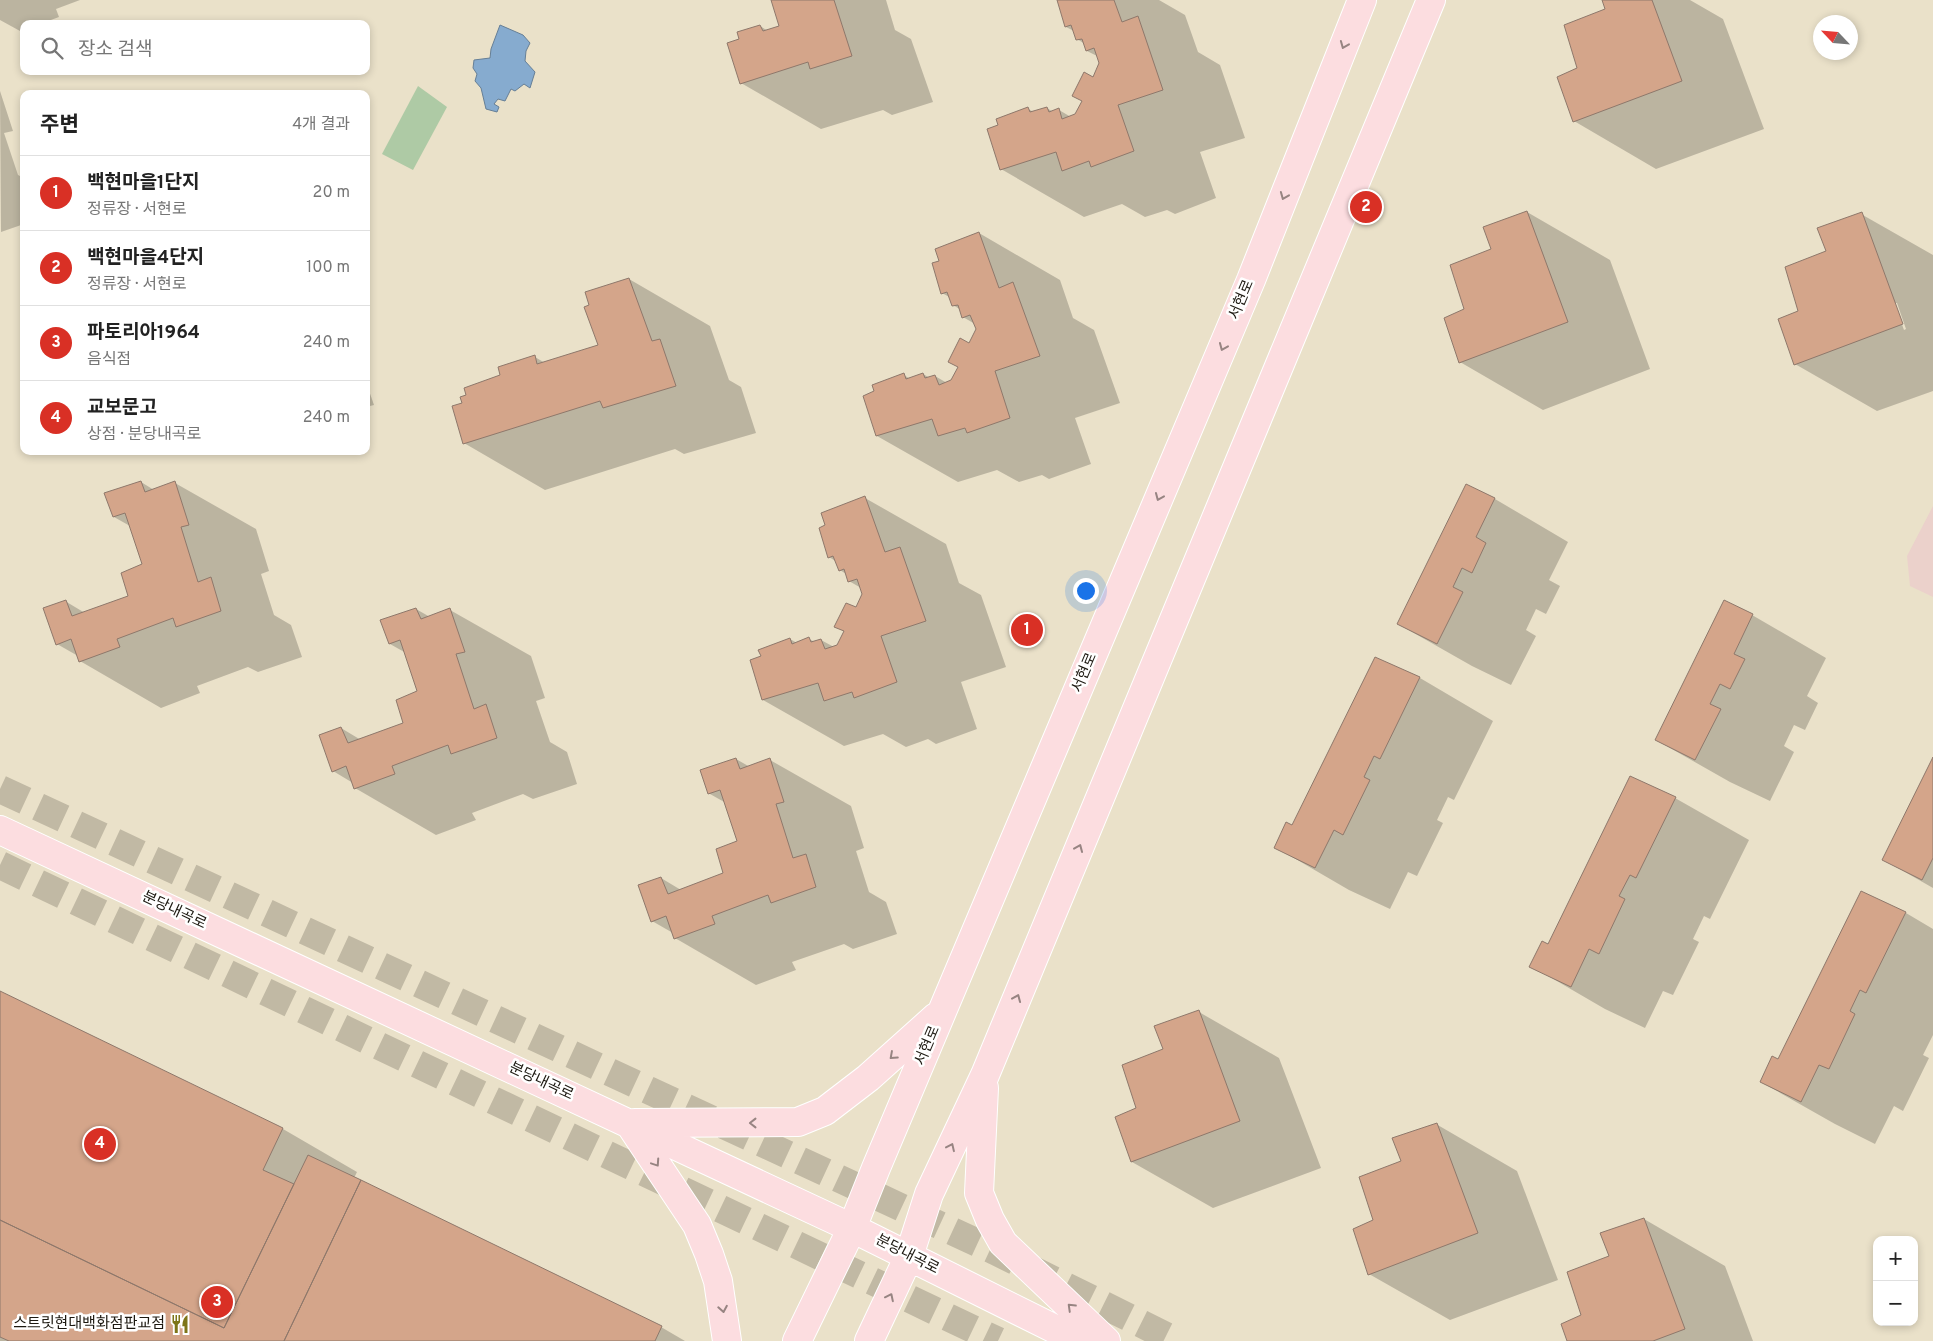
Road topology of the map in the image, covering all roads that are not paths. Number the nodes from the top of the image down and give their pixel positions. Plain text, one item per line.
1 (1362, 0) edge
2 (1431, 0) edge
3 (0, 830) edge
4 (942, 1011) junction
5 (985, 1075) junction
6 (629, 1123) junction
7 (852, 1228) junction
8 (910, 1256) junction
9 (727, 1341) edge
10 (797, 1341) edge
11 (869, 1341) edge
12 (1079, 1341) edge
13 (1106, 1341) edge

1 -> 4 main road, 서현로
5 -> 2 main road
3 - 6 main road, 분당내곡로
4 -> 6 main road
4 - 7 main road, 서현로
8 -> 5 main road
13 -> 5 main road
6 - 7 main road, 분당내곡로
6 -> 9 main road
7 - 8 main road, 분당내곡로
7 - 10 main road, 서현로
11 -> 8 main road
8 - 12 main road, 분당내곡로

